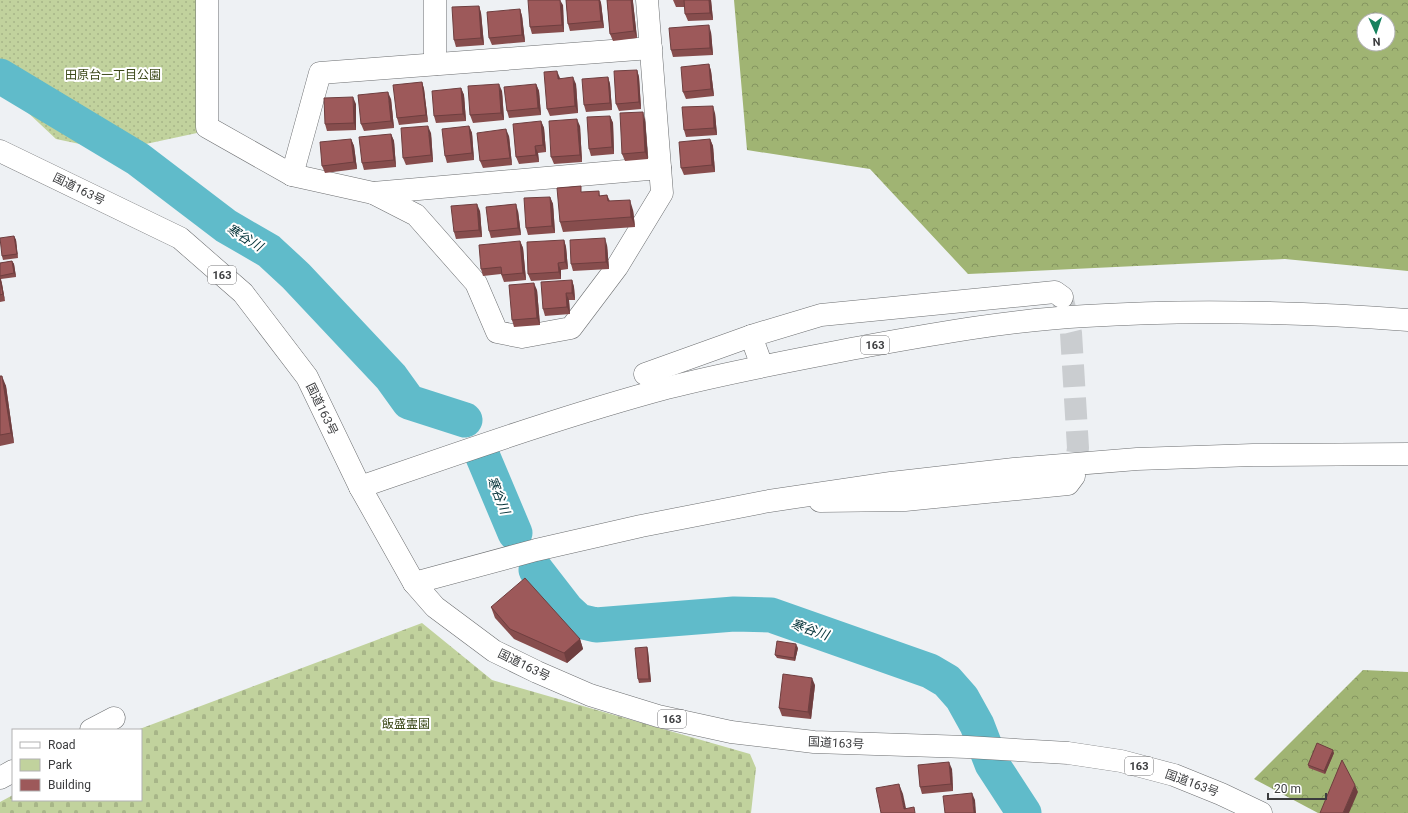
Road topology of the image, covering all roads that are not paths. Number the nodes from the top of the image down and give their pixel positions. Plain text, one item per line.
1 (207, 0) edge
2 (434, 0) edge
3 (647, 0) edge
4 (651, 48) junction
5 (435, 64) junction
6 (0, 151) edge
7 (660, 168) junction
8 (292, 175) junction
9 (373, 193) junction
10 (1062, 297) dead end
11 (1408, 320) edge
12 (751, 336) junction
13 (762, 366) junction
14 (645, 374) dead end
15 (1408, 454) edge
16 (1074, 476) dead end
17 (360, 487) junction
18 (769, 501) junction
19 (414, 583) junction
20 (114, 718) dead end
21 (93, 729) edge
22 (12, 772) edge
23 (0, 778) edge
24 (1261, 813) edge

1 - 8 main road
2 - 5 main road
3 - 4 main road
4 - 5 main road
4 - 7 main road
5 - 8 main road
6 - 17 main road, 国道163号 / 163
7 - 9 main road
7 - 9 main road
8 - 9 main road
10 - 12 main road
11 - 13 main road, 163
12 - 13 main road
12 - 14 main road
13 - 17 main road, 163
15 - 18 main road
16 - 18 main road
17 - 19 main road, 国道163号 / 163
18 - 19 main road
19 - 24 main road, 国道163号 / 163
20 - 21 main road
22 - 23 main road

